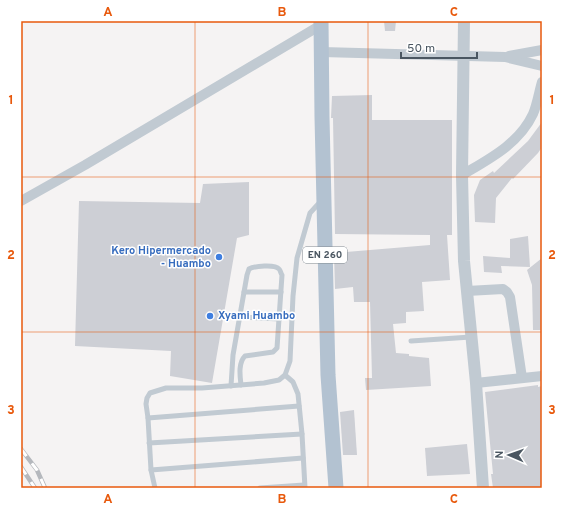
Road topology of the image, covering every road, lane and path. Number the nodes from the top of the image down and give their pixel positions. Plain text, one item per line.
1 (464, 21) edge
2 (321, 23) edge
3 (542, 50) edge
4 (322, 52) junction
5 (462, 55) junction
6 (505, 57) junction
7 (542, 66) edge
8 (542, 82) edge
9 (462, 175) junction
10 (324, 197) junction
11 (21, 201) edge
12 (467, 290) junction
13 (244, 292) junction
14 (281, 292) junction
15 (240, 317) junction
16 (280, 319) junction
17 (471, 337) junction
18 (411, 341) dead end
19 (285, 375) junction
20 (542, 376) edge
21 (522, 378) junction
22 (476, 383) junction
23 (240, 385) junction
24 (231, 386) junction
25 (299, 406) junction
26 (148, 418) junction
27 (302, 434) junction
28 (149, 443) junction
29 (303, 458) junction
30 (151, 470) junction
31 (304, 486) edge
32 (155, 488) edge
33 (260, 488) edge
34 (336, 488) edge
35 (483, 488) edge

1 - 5 street
2 - 4 main road, EN 260
2 - 11 street
3 - 6 street
4 - 5 street
4 - 10 main road, EN 260
5 - 6 street
5 - 9 street
6 - 7 street
8 - 9 street
9 - 12 street
10 - 19 lane
10 - 34 main road, EN 260
12 - 17 street
12 - 21 street
13 - 14 lane
13 - 14 lane
13 - 15 lane
14 - 16 lane
15 - 16 lane
15 - 24 lane
16 - 23 lane
17 - 18 lane
17 - 22 street
19 - 23 lane
19 - 25 lane
20 - 21 street
21 - 22 street
22 - 35 street
23 - 24 lane
24 - 26 lane
25 - 26 lane
25 - 27 lane
26 - 28 lane
27 - 28 lane
27 - 29 lane
28 - 30 lane
29 - 30 lane
29 - 31 lane
30 - 32 lane
31 - 33 lane

